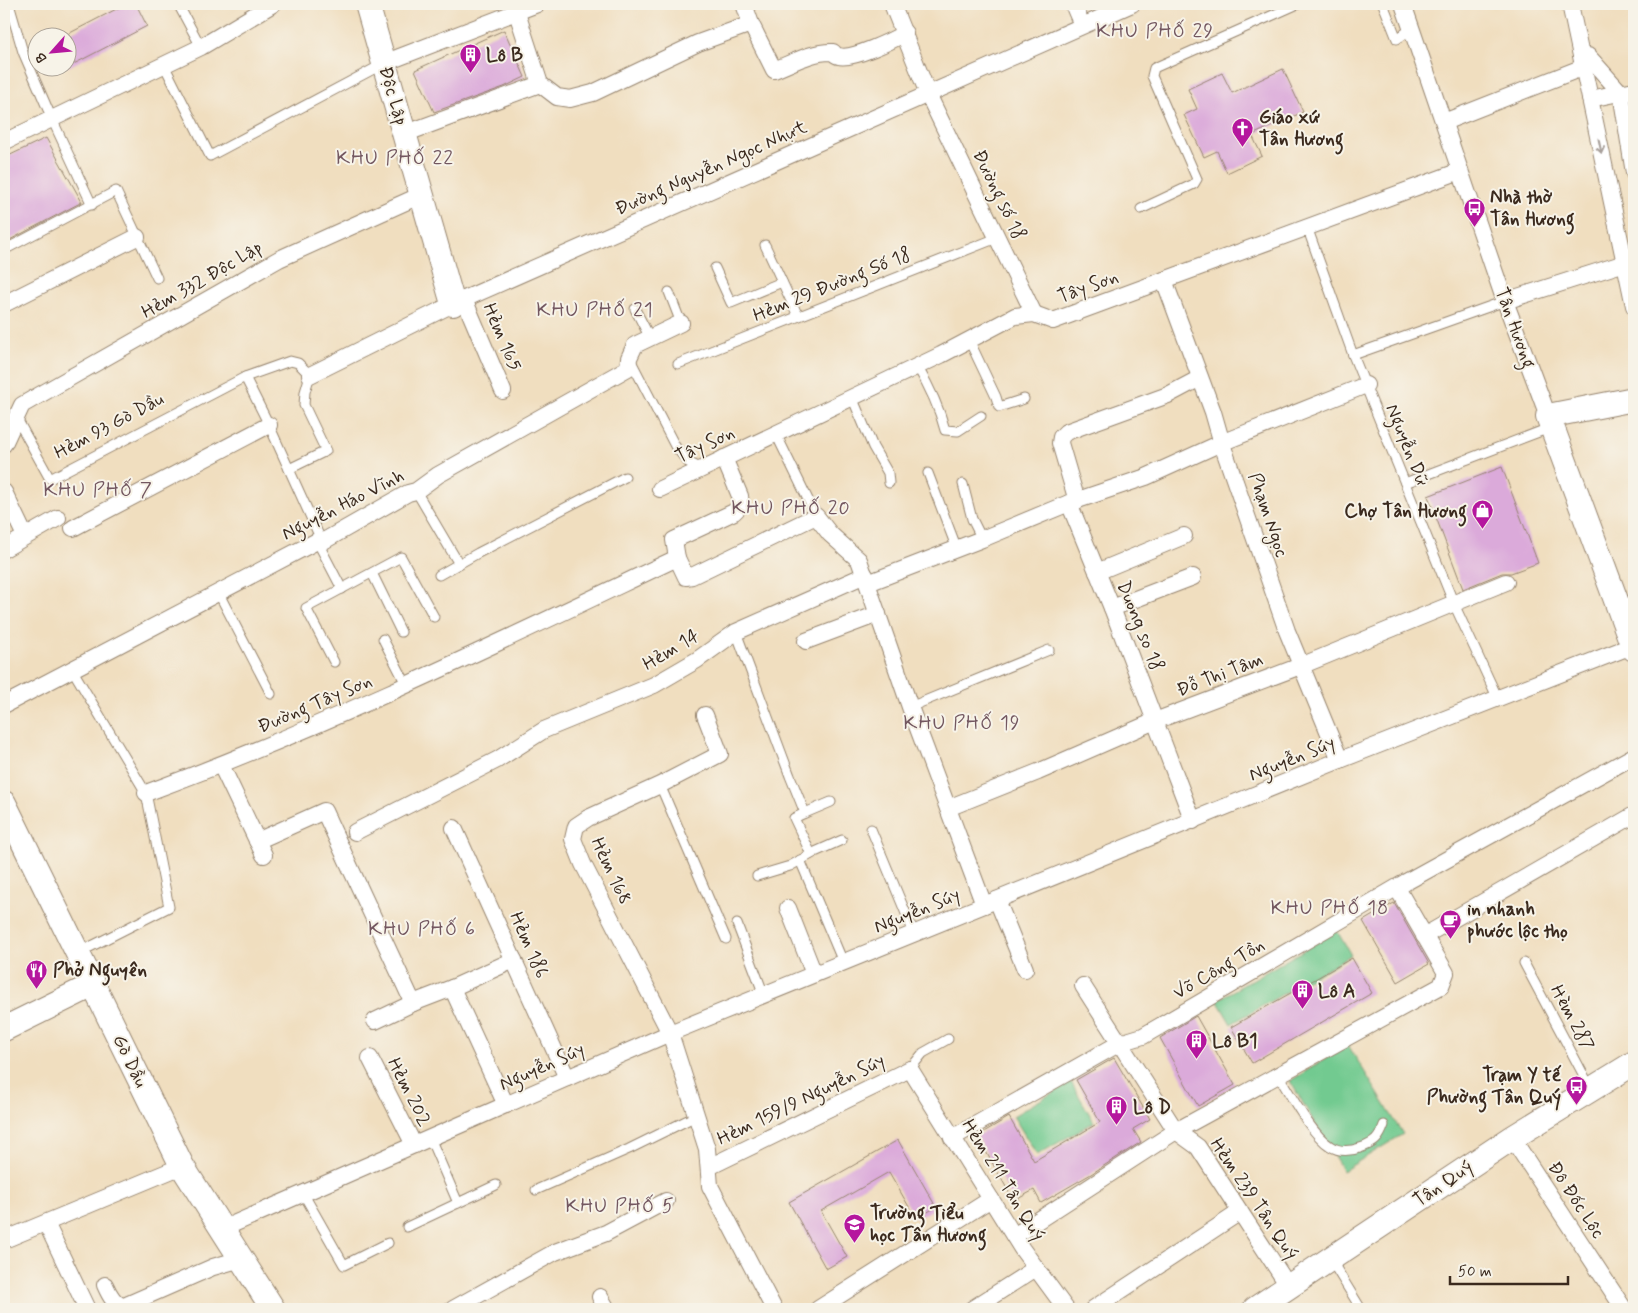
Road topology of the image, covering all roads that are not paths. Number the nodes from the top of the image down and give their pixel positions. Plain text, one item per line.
1 (9, 4) edge
2 (178, 4) edge
3 (273, 4) edge
4 (367, 4) edge
5 (537, 4) edge
6 (745, 4) edge
7 (892, 4) edge
8 (1073, 4) edge
9 (1132, 4) edge
10 (1298, 4) edge
11 (1383, 4) edge
12 (1403, 4) edge
13 (1570, 4) edge
14 (517, 13) junction
15 (751, 24) junction
16 (1082, 26) junction
17 (1412, 29) junction
18 (905, 32) junction
19 (201, 47) junction
20 (384, 63) junction
21 (164, 64) junction
22 (1589, 65) junction
23 (540, 84) junction
24 (1628, 91) edge
25 (928, 94) junction
26 (1590, 98) junction
27 (52, 119) junction
28 (1444, 122) junction
29 (404, 134) junction
30 (4, 142) edge
31 (1460, 171) junction
32 (1634, 173) edge
33 (421, 194) junction
34 (92, 204) junction
35 (1141, 209) dead end
36 (1307, 227) junction
37 (137, 236) junction
38 (997, 238) junction
39 (765, 245) dead end
40 (4, 250) edge
41 (1625, 263) junction
42 (715, 268) dead end
43 (157, 278) dead end
44 (1164, 280) junction
45 (782, 282) junction
46 (669, 292) dead end
47 (1505, 301) junction
48 (458, 302) junction
49 (4, 304) edge
50 (1634, 306) edge
51 (635, 309) dead end
52 (1034, 314) junction
53 (798, 316) junction
54 (681, 323) joint
55 (650, 338) junction
56 (969, 340) junction
57 (1353, 355) junction
58 (629, 358) junction
59 (678, 364) dead end
60 (918, 366) junction
61 (310, 375) junction
62 (245, 377) junction
63 (1200, 378) junction
64 (1366, 386) junction
65 (503, 391) dead end
66 (852, 397) junction
67 (1024, 398) dead end
68 (1634, 398) edge
69 (981, 416) dead end
70 (17, 419) junction
71 (1550, 422) junction
72 (269, 425) junction
73 (776, 434) junction
74 (1222, 443) junction
75 (4, 444) edge
76 (724, 458) junction
77 (289, 469) junction
78 (702, 469) junction
79 (928, 474) dead end
80 (625, 477) dead end
81 (1405, 483) junction
82 (889, 484) dead end
83 (963, 484) dead end
84 (660, 489) dead end
85 (416, 491) junction
86 (4, 492) edge
87 (1073, 502) junction
88 (816, 516) junction
89 (58, 518) dead end
90 (73, 528) dead end
91 (25, 536) junction
92 (1184, 536) dead end
93 (982, 540) junction
94 (320, 541) junction
95 (4, 549) edge
96 (957, 549) junction
97 (677, 558) junction
98 (459, 564) junction
99 (1097, 572) junction
100 (372, 573) junction
101 (439, 575) dead end
102 (1193, 577) dead end
103 (866, 579) junction
104 (1506, 582) dead end
105 (342, 589) junction
106 (218, 592) junction
107 (1454, 604) junction
108 (1112, 608) junction
109 (878, 614) junction
110 (434, 617) dead end
111 (401, 632) dead end
112 (736, 632) junction
113 (383, 639) dead end
114 (806, 641) dead end
115 (1634, 647) edge
116 (1049, 650) dead end
117 (334, 662) dead end
118 (1303, 665) junction
119 (72, 669) junction
120 (407, 686) junction
121 (271, 694) dead end
122 (1498, 699) junction
123 (4, 705) edge
124 (910, 707) junction
125 (705, 715) dead end
126 (1155, 721) junction
127 (1634, 756) edge
128 (1340, 760) junction
129 (221, 765) junction
130 (660, 785) junction
131 (146, 794) junction
132 (830, 802) dead end
133 (4, 803) edge
134 (948, 808) junction
135 (805, 813) junction
136 (1634, 815) edge
137 (1193, 820) junction
138 (454, 828) dead end
139 (871, 829) dead end
140 (355, 832) dead end
141 (842, 840) dead end
142 (811, 854) junction
143 (800, 860) junction
144 (757, 876) dead end
145 (1397, 888) junction
146 (991, 902) junction
147 (788, 908) dead end
148 (737, 924) dead end
149 (914, 933) junction
150 (1424, 936) junction
151 (726, 939) dead end
152 (77, 954) junction
153 (514, 960) junction
154 (844, 962) junction
155 (1524, 963) dead end
156 (1024, 969) dead end
157 (814, 974) junction
158 (93, 985) junction
159 (1083, 986) dead end
160 (452, 988) junction
161 (764, 995) junction
162 (413, 1004) junction
163 (375, 1021) dead end
164 (4, 1029) edge
165 (670, 1033) junction
166 (948, 1039) dead end
167 (1120, 1043) junction
168 (370, 1058) dead end
169 (1634, 1063) edge
170 (910, 1069) junction
171 (1278, 1075) junction
172 (567, 1078) junction
173 (1591, 1089) junction
174 (506, 1105) junction
175 (696, 1116) junction
176 (1384, 1125) dead end
177 (1176, 1131) junction
178 (430, 1138) junction
179 (952, 1138) junction
180 (1512, 1138) junction
181 (414, 1145) junction
182 (182, 1166) junction
183 (709, 1167) junction
184 (496, 1185) dead end
185 (536, 1190) dead end
186 (303, 1193) junction
187 (990, 1199) junction
188 (666, 1200) dead end
189 (458, 1203) junction
190 (1240, 1212) junction
191 (46, 1223) junction
192 (407, 1227) dead end
193 (222, 1229) junction
194 (1014, 1236) junction
195 (4, 1240) edge
196 (388, 1243) dead end
197 (241, 1259) junction
198 (1330, 1260) junction
199 (1036, 1268) junction
200 (105, 1285) dead end
201 (1289, 1287) junction
202 (87, 1309) edge
203 (273, 1309) edge
204 (453, 1309) edge
205 (774, 1309) edge
206 (818, 1309) edge
207 (972, 1309) edge
208 (1066, 1309) edge
209 (1093, 1309) edge
210 (1254, 1309) edge
211 (1361, 1309) edge
212 (1624, 1309) edge

1 - 27 lane
2 - 19 lane
3 - 19 street
4 - 20 street, Độc Lập
5 - 14 street
6 - 15 street
7 - 18 street, Đường số 18
8 - 16 street
9 - 16 street, Đường Nguyễn Ngọc Nhựt
10 - 35 lane
11 - 17 lane
12 - 17 street, Tân Hương
13 - 22 street
14 - 20 street
14 - 23 street
15 - 18 street
15 - 23 street
16 - 25 street, Đường Nguyễn Ngọc Nhựt
17 - 28 street, Tân Hương
18 - 25 street, Đường số 18
19 - 21 street
20 - 21 lane
20 - 29 street, Độc Lập
21 - 27 street
22 - 24 street
22 - 26 street
22 - 28 street
23 - 29 street
24 - 26 street
24 - 32 street
25 - 38 street, Đường số 18
25 - 48 street, Đường Nguyễn Ngọc Nhựt
26 -> 41 street
27 - 30 street
27 - 34 lane
28 - 31 street, Tân Hương
29 - 33 street, Độc Lập
31 - 36 street, Tây Sơn
31 - 47 street, Tân Hương
33 - 48 street, Độc Lập
33 - 70 street, Hẻm 332 Độc Lập
34 - 37 lane
34 - 40 lane
36 - 44 street, Tây Sơn
36 - 57 lane, Nguyễn Dữ
37 - 43 lane
37 - 49 street
38 - 52 street, Đường số 18
38 - 53 lane, Hẻm 29 Đường Số 18
39 - 45 lane
41 - 47 street
41 - 50 street
42 - 45 lane
44 - 52 street, Tây Sơn
44 - 63 street, Phạm Ngọc
45 - 53 lane
46 - 54 lane
47 - 57 lane
47 - 71 street, Tân Hương
48 - 61 street, Đường Nguyễn Ngọc Nhựt
48 - 65 street, Hẻm 165
51 - 55 lane
52 - 56 street, Tây Sơn
53 - 59 lane, Hẻm 29 Đường Số 18
54 - 55 street, Nguyễn Háo Vĩnh
55 - 58 street, Nguyễn Háo Vĩnh
56 - 60 street, Tây Sơn
56 - 67 lane
57 - 64 lane, Nguyễn Dữ
58 - 78 lane
58 - 85 street, Nguyễn Háo Vĩnh
60 - 66 street, Tây Sơn
60 - 69 lane
61 - 62 lane
61 - 77 lane
62 - 70 lane, Hẻm 93 Gò Dầu
62 - 72 lane
63 - 74 street, Phạm Ngọc
63 - 87 street, Duong so 18
64 - 74 street, Hẻm 14
64 - 81 lane, Nguyễn Dữ
66 - 73 street, Tây Sơn
66 - 82 lane
68 - 71 street
70 - 75 street
71 - 81 lane
71 - 115 street, Tân Hương
72 - 77 lane
72 - 90 street
73 - 76 street, Tây Sơn
73 - 88 lane
74 - 87 street, Hẻm 14
74 - 118 street, Phạm Ngọc
76 - 78 street, Tây Sơn
76 - 97 street
77 - 94 lane
78 - 84 street, Tây Sơn
79 - 96 lane
80 - 98 lane
81 - 107 lane, Nguyễn Dữ
83 - 93 lane
85 - 94 street, Nguyễn Háo Vĩnh
85 - 98 lane
86 - 91 street
87 - 93 street, Hẻm 14
87 - 99 street, Duong so 18
88 - 97 street
88 - 103 street
89 - 91 street
91 - 95 street
92 - 99 street
93 - 96 street, Hẻm 14
94 - 105 lane
94 - 106 street, Nguyễn Háo Vĩnh
96 - 103 street, Hẻm 14
97 - 120 street, Đường Tây Sơn
98 - 101 lane
99 - 108 street, Duong so 18
100 - 105 lane
100 - 110 lane
100 - 111 lane
102 - 108 street
103 - 109 street
103 - 112 street, Hẻm 14
104 - 107 street, Đỗ Thị Tâm
105 - 117 lane
106 - 119 street, Nguyễn Háo Vĩnh
106 - 121 lane
107 - 118 street, Đỗ Thị Tâm
107 - 122 lane, Nguyễn Dữ
108 - 126 street, Duong so 18
109 - 114 street
109 - 124 street
112 - 135 lane
112 - 140 street, Hẻm 14
113 - 120 lane
115 - 122 street, Nguyễn Súy
116 - 124 lane
118 - 126 street, Đỗ Thị Tâm
118 - 128 street, Phạm Ngọc
119 - 123 street, Nguyễn Háo Vĩnh
119 - 131 lane
120 - 129 street, Đường Tây Sơn
122 - 128 street, Nguyễn Súy
124 - 134 street
125 - 130 street, Hẻm 168
126 - 134 street, Đỗ Thị Tâm
126 - 137 street, Duong so 18
127 - 145 street, Võ Công Tồn
128 - 137 street, Nguyễn Súy
129 - 131 street, Đường Tây Sơn
129 - 162 street
130 - 151 lane
130 - 165 street, Hẻm 168
131 - 152 lane
132 - 135 lane
133 - 152 street, Gò Dầu
134 - 146 street
135 - 142 lane
136 - 150 street
137 - 146 street, Nguyễn Súy
138 - 153 street, Hẻm 186
139 - 149 lane
141 - 142 lane
142 - 143 lane
143 - 144 lane
143 - 154 lane
145 - 150 street
145 - 167 street, Võ Công Tồn
146 - 149 street, Nguyễn Súy
146 - 156 street
147 - 157 street
148 - 161 lane
149 - 154 street, Nguyễn Súy
150 - 171 street
152 - 158 street, Gò Dầu
153 - 160 street
153 - 172 street, Hẻm 186
154 - 157 street, Nguyễn Súy
155 - 173 lane, Hèm 287
157 - 161 street, Nguyễn Súy
158 - 164 street
158 - 182 street, Gò Dầu
159 - 167 street, Hẻm 239 Tân Quý
160 - 162 street
160 - 174 street
161 - 165 street, Nguyễn Súy
162 - 163 street
165 - 172 street, Nguyễn Súy
165 - 175 street
166 - 170 lane
167 - 177 street, Hẻm 239 Tân Quý
167 - 179 street, Võ Công Tồn
168 - 181 street, Hẻm 202
169 - 173 street, Tân Quý
170 - 179 street, Hẻm 211 Tân Quý
170 - 183 street, Hẻm 159/9 Nguyễn Súy
171 - 176 lane
171 - 177 street
172 - 174 street, Nguyễn Súy
173 - 180 street, Tân Quý
174 - 178 street, Nguyễn Súy
175 - 183 street
175 - 185 lane
177 - 190 street, Hẻm 239 Tân Quý
177 - 194 street
178 - 181 street, Nguyễn Súy
178 - 189 lane
179 - 187 street, Hẻm 211 Tân Quý
180 - 198 street, Tân Quý
180 - 212 street, Đô Đốc Lộc
181 - 186 street, Nguyễn Súy
182 - 191 street
182 - 193 street, Gò Dầu
183 - 205 street
184 - 189 lane
186 - 193 street, Nguyễn Súy
186 - 196 lane
187 - 194 street, Hẻm 211 Tân Quý
187 - 206 street
188 - 204 street
189 - 192 lane
190 - 201 street, Hẻm 239 Tân Quý
190 - 209 street
191 - 195 street
191 - 202 street
193 - 197 street, Gò Dầu
194 - 199 street, Hẻm 211 Tân Quý
197 - 200 street
197 - 203 street, Gò Dầu
198 - 201 street, Tân Quý
198 - 211 lane
199 - 207 street
199 - 208 street, Hẻm 211 Tân Quý
201 - 210 street, Tân Quý

